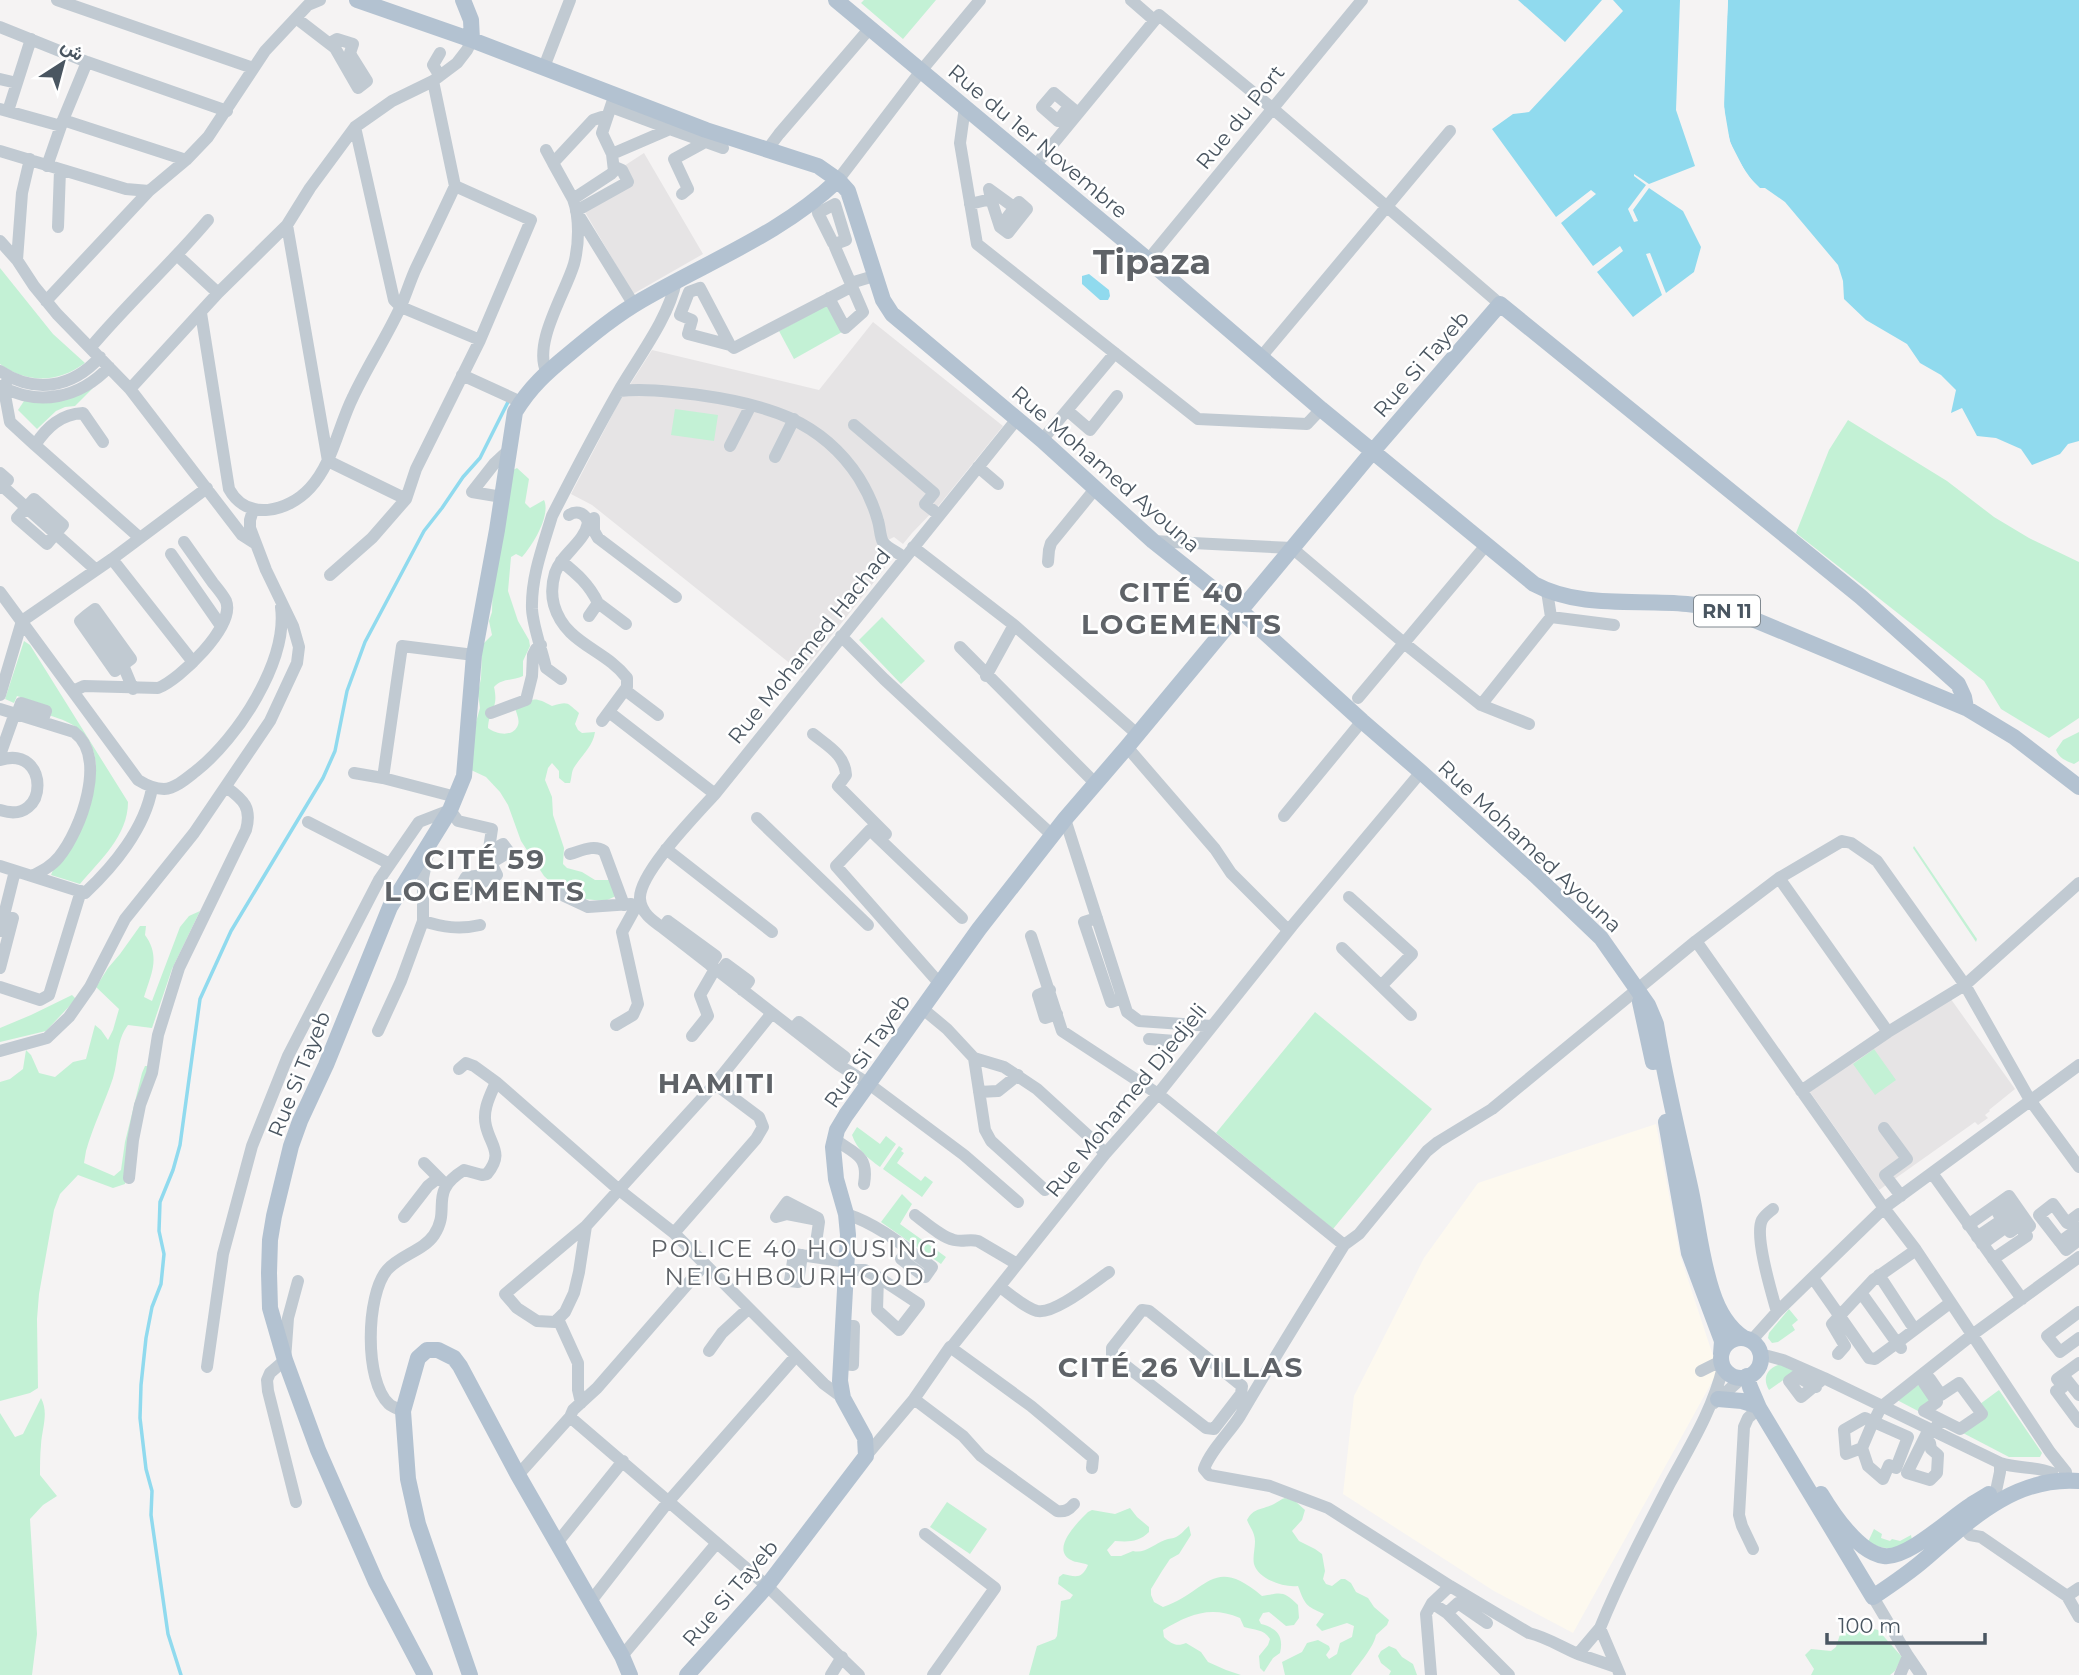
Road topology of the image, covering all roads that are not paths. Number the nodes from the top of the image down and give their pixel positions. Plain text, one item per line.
1 (57, 0) edge
2 (356, 0) edge
3 (463, 0) edge
4 (570, 0) edge
5 (836, 0) edge
6 (980, 0) edge
7 (1131, 0) edge
8 (1362, 0) edge
9 (312, 2) edge
10 (296, 18) junction
11 (1154, 20) junction
12 (0, 27) edge
13 (870, 28) junction
14 (31, 39) junction
15 (472, 40) junction
16 (330, 43) dead end
17 (440, 53) dead end
18 (87, 62) junction
19 (544, 67) junction
20 (253, 68) junction
21 (921, 71) junction
22 (0, 79) edge
23 (436, 79) junction
24 (16, 83) junction
25 (611, 106) junction
26 (965, 107) junction
27 (1272, 108) junction
28 (4, 110) edge
29 (227, 111) junction
30 (62, 123) junction
31 (355, 127) junction
32 (670, 129) junction
33 (1450, 131) dead end
34 (707, 141) junction
35 (723, 148) dead end
36 (546, 149) dead end
37 (767, 150) junction
38 (0, 151) edge
39 (30, 159) junction
40 (186, 160) junction
41 (614, 160) junction
42 (553, 163) junction
43 (1034, 167) junction
44 (54, 168) junction
45 (838, 180) junction
46 (455, 186) junction
47 (149, 191) junction
48 (682, 194) dead end
49 (995, 198) junction
50 (970, 204) junction
51 (575, 205) junction
52 (1387, 207) junction
53 (827, 208) dead end
54 (208, 220) dead end
55 (287, 225) junction
56 (58, 227) dead end
57 (1, 245) edge
58 (178, 256) junction
59 (18, 260) junction
60 (1148, 260) junction
61 (874, 276) junction
62 (676, 281) junction
63 (840, 292) junction
64 (218, 293) junction
65 (46, 301) junction
66 (1500, 304) junction
67 (634, 305) junction
68 (401, 307) junction
69 (201, 313) junction
70 (854, 320) dead end
71 (480, 340) junction
72 (730, 345) junction
73 (1115, 353) junction
74 (1261, 356) junction
75 (100, 357) junction
76 (547, 373) junction
77 (462, 375) junction
78 (130, 389) junction
79 (619, 391) junction
80 (1117, 396) dead end
81 (4, 398) edge
82 (515, 399) junction
83 (751, 405) junction
84 (1321, 409) junction
85 (1068, 411) junction
86 (794, 419) junction
87 (1017, 419) junction
88 (853, 425) dead end
89 (1042, 440) junction
90 (103, 442) dead end
91 (35, 445) junction
92 (730, 446) dead end
93 (509, 450) junction
94 (1373, 451) junction
95 (775, 457) dead end
96 (328, 461) junction
97 (978, 467) junction
98 (0, 483) edge
99 (998, 484) dead end
100 (207, 488) junction
101 (1096, 489) junction
102 (502, 497) junction
103 (406, 499) junction
104 (26, 508) junction
105 (253, 510) junction
106 (569, 515) junction
107 (939, 515) junction
108 (55, 534) junction
109 (545, 537) junction
110 (140, 538) junction
111 (1153, 541) junction
112 (184, 542) dead end
113 (256, 544) junction
114 (1487, 544) junction
115 (1292, 548) junction
116 (909, 552) junction
117 (171, 555) dead end
118 (112, 559) junction
119 (561, 561) junction
120 (1048, 562) dead end
121 (95, 569) junction
122 (330, 575) dead end
123 (1546, 591) junction
124 (0, 592) edge
125 (676, 597) dead end
126 (280, 598) junction
127 (598, 603) junction
128 (1241, 611) junction
129 (589, 616) dead end
130 (1551, 617) junction
131 (22, 621) junction
132 (626, 624) dead end
133 (1014, 625) junction
134 (1614, 625) dead end
135 (221, 626) junction
136 (841, 636) junction
137 (1404, 643) junction
138 (541, 645) junction
139 (960, 648) dead end
140 (474, 655) junction
141 (192, 662) junction
142 (123, 665) junction
143 (986, 676) junction
144 (561, 680) dead end
145 (133, 689) junction
146 (625, 690) junction
147 (73, 691) junction
148 (0, 695) edge
149 (1358, 698) dead end
150 (1481, 705) junction
151 (1966, 708) junction
152 (0, 709) edge
153 (492, 713) dead end
154 (16, 714) junction
155 (658, 715) dead end
156 (1362, 722) junction
157 (1529, 724) dead end
158 (813, 734) dead end
159 (6, 738) junction
160 (1132, 741) junction
161 (0, 758) edge
162 (15, 758) junction
163 (1421, 772) junction
164 (354, 773) dead end
165 (383, 778) junction
166 (1096, 784) junction
167 (226, 787) junction
168 (2079, 787) edge
169 (152, 788) junction
170 (715, 794) junction
171 (453, 803) junction
172 (0, 810) edge
173 (1284, 816) dead end
174 (757, 818) dead end
175 (1065, 818) junction
176 (308, 822) dead end
177 (1052, 835) junction
178 (431, 842) junction
179 (666, 849) junction
180 (489, 852) dead end
181 (570, 854) dead end
182 (390, 864) junction
183 (0, 866) edge
184 (836, 866) junction
185 (15, 871) junction
186 (32, 876) junction
187 (1780, 878) junction
188 (822, 882) junction
189 (2079, 883) edge
190 (80, 891) junction
191 (558, 893) dead end
192 (1349, 897) dead end
193 (639, 903) junction
194 (624, 905) junction
195 (4, 916) junction
196 (962, 918) dead end
197 (423, 921) junction
198 (480, 925) dead end
199 (868, 925) dead end
200 (979, 929) junction
201 (1288, 930) junction
202 (0, 931) edge
203 (772, 932) dead end
204 (1031, 936) dead end
205 (1696, 941) junction
206 (1342, 948) dead end
207 (0, 968) edge
208 (715, 969) junction
209 (940, 985) junction
210 (1965, 985) junction
211 (1381, 986) junction
212 (0, 987) edge
213 (1637, 989) junction
214 (767, 1009) junction
215 (923, 1009) junction
216 (1411, 1016) dead end
217 (1162, 1023) junction
218 (616, 1025) dead end
219 (1212, 1026) junction
220 (377, 1031) dead end
221 (1888, 1032) junction
222 (692, 1037) dead end
223 (1175, 1041) dead end
224 (0, 1051) edge
225 (974, 1059) junction
226 (2079, 1065) edge
227 (459, 1069) dead end
228 (1018, 1075) junction
229 (496, 1082) junction
230 (715, 1084) junction
231 (869, 1084) junction
232 (1801, 1091) junction
233 (979, 1092) junction
234 (1158, 1094) junction
235 (2030, 1100) junction
236 (1884, 1128) dead end
237 (834, 1139) junction
238 (1105, 1154) junction
239 (424, 1163) dead end
240 (2079, 1167) edge
241 (1932, 1174) junction
242 (129, 1178) dead end
243 (442, 1181) junction
244 (864, 1184) dead end
245 (618, 1189) junction
246 (1045, 1190) dead end
247 (1901, 1196) junction
248 (1018, 1202) dead end
249 (1884, 1208) junction
250 (1773, 1209) dead end
251 (846, 1214) junction
252 (2079, 1214) edge
253 (915, 1215) dead end
254 (404, 1217) dead end
255 (818, 1220) dead end
256 (1968, 1225) junction
257 (586, 1226) junction
258 (2079, 1228) edge
259 (674, 1233) junction
260 (2079, 1240) edge
261 (2060, 1242) junction
262 (1343, 1245) junction
263 (908, 1250) dead end
264 (1916, 1250) junction
265 (1993, 1259) junction
266 (2077, 1263) edge
267 (705, 1264) junction
268 (1017, 1264) junction
269 (847, 1266) junction
270 (1109, 1272) dead end
271 (1879, 1275) junction
272 (878, 1277) dead end
273 (1812, 1278) junction
274 (298, 1280) dead end
275 (1000, 1287) junction
276 (1862, 1294) junction
277 (2022, 1299) junction
278 (1950, 1303) junction
279 (748, 1309) junction
280 (1777, 1312) junction
281 (2079, 1312) edge
282 (1832, 1317) junction
283 (558, 1319) junction
284 (1910, 1324) dead end
285 (1972, 1335) junction
286 (2079, 1338) edge
287 (1747, 1340) junction
288 (1899, 1346) junction
289 (950, 1347) junction
290 (709, 1352) dead end
291 (1838, 1353) dead end
292 (796, 1356) junction
293 (285, 1360) junction
294 (1722, 1361) junction
295 (207, 1367) dead end
296 (1752, 1370) junction
297 (2074, 1370) edge
298 (1701, 1371) dead end
299 (2079, 1395) edge
300 (843, 1398) junction
301 (914, 1399) junction
302 (581, 1403) junction
303 (1714, 1404) junction
304 (1881, 1406) junction
305 (1758, 1407) junction
306 (403, 1411) junction
307 (570, 1417) junction
308 (1940, 1419) junction
309 (1874, 1422) junction
310 (2079, 1422) edge
311 (1212, 1430) junction
312 (1929, 1433) junction
313 (1223, 1441) junction
314 (1862, 1448) junction
315 (866, 1456) junction
316 (624, 1461) junction
317 (2000, 1463) junction
318 (1092, 1468) dead end
319 (518, 1475) junction
320 (2069, 1475) edge
321 (1996, 1490) junction
322 (296, 1502) dead end
323 (668, 1502) junction
324 (1074, 1504) dead end
325 (1962, 1526) junction
326 (925, 1534) dead end
327 (557, 1543) junction
328 (716, 1544) junction
329 (1754, 1549) dead end
330 (1894, 1556) junction
331 (1892, 1584) junction
332 (767, 1586) junction
333 (1450, 1586) junction
334 (2079, 1588) edge
335 (2067, 1596) junction
336 (1873, 1597) junction
337 (591, 1601) junction
338 (1432, 1603) junction
339 (1447, 1613) junction
340 (2079, 1617) edge
341 (1487, 1623) dead end
342 (1600, 1628) junction
343 (1578, 1654) junction
344 (622, 1656) junction
345 (1908, 1656) junction
346 (842, 1657) junction
347 (1618, 1671) edge
348 (425, 1675) edge
349 (470, 1675) edge
350 (630, 1675) edge
351 (687, 1675) edge
352 (831, 1675) edge
353 (859, 1675) edge
354 (933, 1675) edge
355 (1431, 1675) edge
356 (1509, 1675) edge
357 (1900, 1675) edge
358 (1921, 1675) edge

1 - 20 street
2 - 15 main road
3 - 15 main road
4 - 19 street
5 - 13 main road, Rue du 1er Novembre / RN 11
6 - 21 street
7 - 11 street
8 - 27 street, Rue du Port
9 - 10 street
10 - 16 street
10 - 20 street
11 - 27 street
11 - 43 street
12 - 14 street
13 - 21 main road, Rue du 1er Novembre / RN 11
13 - 37 street
14 - 18 street
14 - 24 street
15 - 19 main road
15 - 23 street
17 - 23 street
18 - 29 street
18 - 30 street
19 - 25 main road
20 - 29 street
21 - 26 main road, Rue du 1er Novembre / RN 11
21 - 45 street
22 - 24 street
23 - 31 street
23 - 46 street
24 - 28 street
25 - 32 street
25 - 37 main road
25 - 41 street
25 - 42 street
26 - 43 main road, Rue du 1er Novembre / RN 11
26 - 50 street
27 - 52 street
27 - 60 street, Rue du Port
28 - 30 street
29 - 40 street
30 - 40 street
30 - 44 street
31 - 55 street
31 - 68 street
32 - 34 street
32 - 41 street
33 - 52 street
34 - 35 street
34 - 48 street
36 - 42 street
37 - 45 main road
38 - 39 street
39 - 44 street
39 - 59 street
40 - 47 street
41 - 51 street
41 - 51 street
42 - 51 street
43 - 60 main road, Rue du 1er Novembre / RN 11
44 - 47 street
44 - 56 street
45 - 61 main road, Rue Mohamed Ayouna
45 - 62 main road
46 - 68 street
46 - 71 street
47 - 65 street
49 - 49 street
49 - 50 street
50 - 73 street
51 - 67 street
51 - 76 street
52 - 66 street
52 - 74 street
53 - 63 street
54 - 58 street
55 - 64 street
55 - 96 street
57 - 59 street
58 - 64 street
58 - 75 street
59 - 65 street
60 - 74 main road, Rue du 1er Novembre / RN 11
61 - 63 street
61 - 87 main road, Rue Mohamed Ayouna
62 - 67 main road
62 - 79 street
63 - 70 street
63 - 72 street
64 - 69 street
65 - 75 street
66 - 94 main road, Rue Si Tayeb
66 - 151 main road
67 - 76 main road
68 - 71 street
68 - 96 street
69 - 78 street
69 - 105 street
71 - 77 street
72 - 72 street
73 - 84 street
73 - 85 street
74 - 84 main road, Rue du 1er Novembre / RN 11
75 - 78 street
75 - 81 street
75 - 81 street
76 - 82 main road
77 - 82 street
77 - 103 street
78 - 100 street
79 - 83 street
79 - 109 street
80 - 85 street
81 - 91 street
82 - 93 main road, Rue Si Tayeb
83 - 86 street
83 - 92 street
84 - 94 main road, Rue du 1er Novembre / RN 11
85 - 89 street
86 - 95 street
86 - 116 street
87 - 89 main road, Rue Mohamed Ayouna
87 - 97 street, Rue Mohamed Hachad
88 - 107 street
89 - 101 main road, Rue Mohamed Ayouna
90 - 91 street
91 - 110 street
93 - 102 main road, Rue Si Tayeb
93 - 102 street
94 - 114 main road, RN 11
94 - 115 main road, Rue Si Tayeb
96 - 103 street
96 - 105 street
97 - 99 street
97 - 107 street, Rue Mohamed Hachad
98 - 104 street
100 - 110 street
100 - 113 street
101 - 111 main road, Rue Mohamed Ayouna
101 - 120 street
102 - 140 main road, Rue Si Tayeb
103 - 122 street
104 - 108 street
104 - 108 street
105 - 113 street
106 - 109 street
106 - 119 street
106 - 125 street
107 - 116 street, Rue Mohamed Hachad
108 - 121 street
109 - 138 street
110 - 118 street
111 - 115 street
111 - 128 main road, Rue Mohamed Ayouna
112 - 135 street
113 - 126 street
114 - 123 main road, RN 11
114 - 137 street
115 - 128 main road, Rue Si Tayeb
115 - 137 street
116 - 133 street
116 - 136 street, Rue Mohamed Hachad
117 - 135 street
118 - 121 street
118 - 141 street
119 - 127 street
119 - 146 street
121 - 131 street
123 - 130 street
123 - 151 main road, RN 11
124 - 131 street
126 - 167 street
126 - 169 street
127 - 129 street
127 - 132 street
128 - 156 main road, Rue Mohamed Ayouna
128 - 160 main road, Rue Si Tayeb
130 - 134 street
130 - 150 street
131 - 147 street
131 - 148 street
133 - 143 street
133 - 160 street
135 - 141 street
136 - 170 street, Rue Mohamed Hachad
136 - 177 street
137 - 149 street
137 - 150 street
138 - 144 street
138 - 153 street
139 - 143 street
140 - 165 street
140 - 171 main road, Rue Si Tayeb
141 - 145 street
142 - 142 street
142 - 145 street
143 - 166 street
145 - 147 street
146 - 155 street
146 - 170 street
147 - 169 street
150 - 157 street
151 - 168 main road, RN 11
152 - 154 street
154 - 159 street
154 - 186 street
156 - 163 main road, Rue Mohamed Ayouna
156 - 173 street
158 - 200 street
159 - 161 street
159 - 162 street
160 - 166 main road, Rue Si Tayeb
160 - 201 street
161 - 162 street
162 - 172 street
163 - 201 street, Rue Mohamed Djedjeli
163 - 213 main road, Rue Mohamed Ayouna
164 - 165 street
165 - 171 street
166 - 175 main road, Rue Si Tayeb
167 - 224 street
167 - 242 street
169 - 190 street
170 - 179 street, Rue Mohamed Hachad
171 - 178 main road, Rue Si Tayeb
171 - 180 street
171 - 182 street
174 - 188 street
175 - 177 main road, Rue Si Tayeb
175 - 217 street
176 - 182 street
177 - 200 main road, Rue Si Tayeb
178 - 197 street
178 - 293 main road, Rue Si Tayeb
179 - 193 street, Rue Mohamed Hachad
179 - 203 street
181 - 194 street
182 - 295 street
183 - 185 street
184 - 188 street
184 - 196 street
184 - 209 street
185 - 186 street
185 - 195 street
186 - 190 street
187 - 205 street
187 - 210 street
187 - 221 street
188 - 199 street
189 - 210 street
190 - 212 street
191 - 194 street
192 - 211 street
193 - 194 street
193 - 208 street
193 - 218 street, Rue Mohamed Hachad
195 - 202 street
195 - 207 street
197 - 198 street
197 - 220 street
200 - 209 main road, Rue Si Tayeb
201 - 219 street, Rue Mohamed Djedjeli
204 - 234 street
205 - 213 street
205 - 232 street
206 - 211 street
208 - 214 street
208 - 222 street
209 - 215 main road, Rue Si Tayeb
210 - 221 street
210 - 235 street
211 - 216 street
213 - 262 street
213 - 287 main road, Rue Mohamed Ayouna
213 - 294 main road
214 - 230 street
214 - 231 street
215 - 225 street
215 - 231 main road, Rue Si Tayeb
217 - 219 street
217 - 223 street
219 - 234 street, Rue Mohamed Djedjeli
221 - 232 street
225 - 228 street
225 - 233 street
226 - 235 street
227 - 229 street
228 - 233 street
228 - 238 street
229 - 243 street
229 - 245 street
230 - 245 street
230 - 259 street
231 - 237 main road, Rue Si Tayeb
231 - 248 street
232 - 249 street
233 - 246 street
234 - 238 street, Rue Mohamed Djedjeli
234 - 262 street
235 - 240 street
235 - 241 street
236 - 247 street
237 - 244 street
237 - 251 main road, Rue Si Tayeb
238 - 268 street, Rue Mohamed Djedjeli
239 - 243 street
241 - 247 street
241 - 256 street
243 - 254 street
243 - 306 street
245 - 257 street
245 - 259 street
247 - 249 street
249 - 264 street
249 - 273 street
250 - 280 street
251 - 263 street
251 - 269 main road, Rue Si Tayeb
252 - 261 street
253 - 268 street
255 - 269 street
256 - 265 street
256 - 265 street
257 - 283 street
257 - 283 street
258 - 261 street
259 - 267 street
260 - 261 street
262 - 313 street
264 - 271 street
264 - 278 street
265 - 277 street
266 - 277 street
267 - 279 street
267 - 302 street
268 - 275 street, Rue Mohamed Djedjeli
269 - 272 street
269 - 300 main road, Rue Si Tayeb
270 - 275 street
271 - 276 street
271 - 284 street
273 - 280 street
273 - 282 street
274 - 293 street
275 - 289 street, Rue Mohamed Djedjeli
276 - 282 street
276 - 288 street
277 - 285 street
278 - 285 street
278 - 288 street
279 - 290 street
279 - 292 street
280 - 287 street
281 - 286 street
282 - 288 street
282 - 291 street
283 - 302 street
285 - 304 street
285 - 320 street
287 - 294 main road
287 - 296 main road
289 - 301 street, Rue Mohamed Djedjeli
289 - 318 street
292 - 300 street
292 - 323 street
293 - 322 street
293 - 348 main road, Rue Si Tayeb
294 - 296 main road
294 - 298 street
294 - 303 street
296 - 303 street
296 - 304 street
296 - 305 main road
296 - 330 main road
297 - 299 street
297 - 310 street
300 - 315 main road, Rue Si Tayeb
301 - 315 street, Rue Mohamed Djedjeli
301 - 324 street
302 - 307 street
303 - 305 main road
303 - 342 street
304 - 309 street
304 - 312 street
305 - 329 street
305 - 336 main road
306 - 319 main road
306 - 349 main road
307 - 316 street
307 - 319 street
308 - 308 street
308 - 312 street
309 - 314 street
309 - 314 street
309 - 314 street
311 - 311 street
311 - 313 street
312 - 317 street
313 - 333 street
315 - 332 main road, Rue Si Tayeb
316 - 323 street
316 - 327 street
317 - 320 street
317 - 321 street
319 - 327 main road
320 - 321 main road
320 - 325 main road
321 - 330 main road
323 - 328 street
323 - 337 street
325 - 331 main road
325 - 335 street
326 - 354 street
327 - 337 main road
328 - 332 street
328 - 344 street
330 - 331 main road
331 - 336 main road
332 - 346 street
332 - 351 main road, Rue Si Tayeb
333 - 338 street
333 - 343 street
334 - 335 street
335 - 340 street
336 - 345 street
337 - 344 main road
338 - 339 street
338 - 355 street
339 - 341 street
339 - 356 street
342 - 343 street
342 - 347 street
343 - 347 street
344 - 350 main road
345 - 357 street
345 - 358 street
346 - 352 street
346 - 353 street

